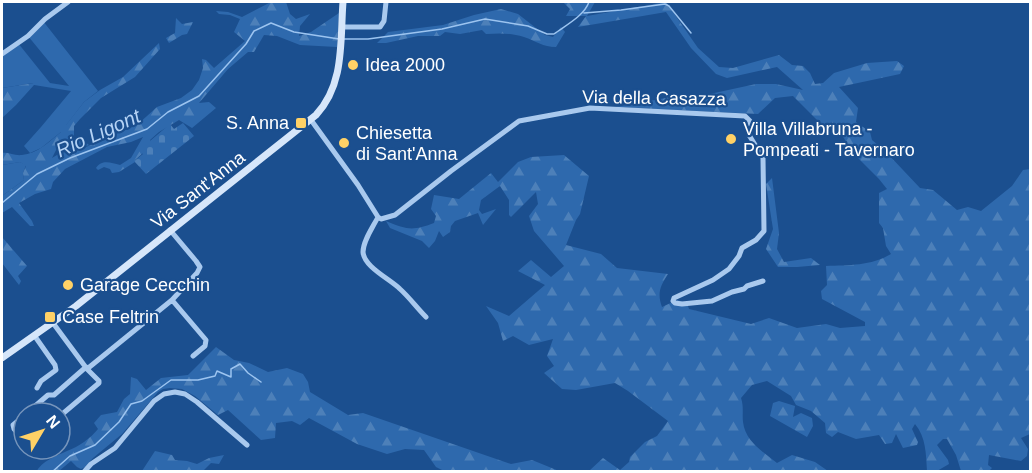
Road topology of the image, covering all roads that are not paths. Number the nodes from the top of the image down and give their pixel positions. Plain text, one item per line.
1 (68, 2) edge
2 (343, 2) edge
3 (386, 2) edge
4 (342, 27) junction
5 (2, 54) edge
6 (311, 120) junction
7 (378, 217) junction
8 (170, 230) junction
9 (763, 281) dead end
10 (172, 300) junction
11 (426, 317) dead end
12 (53, 323) junction
13 (34, 335) junction
14 (193, 356) dead end
15 (2, 358) edge
16 (87, 368) junction
17 (37, 388) dead end
18 (41, 401) edge
19 (72, 406) edge
20 (247, 445) dead end
21 (84, 471) edge

1 - 5 street
2 - 4 main road, Via Sant'Anna
3 - 4 street
4 - 6 main road, Via Sant'Anna
6 - 7 street
6 - 8 main road, Via Sant'Anna
7 - 9 street, Via della Casazza
7 - 11 street
8 - 10 street
8 - 12 main road, Via Sant'Anna
10 - 14 street
10 - 16 street
12 - 13 main road, Via Sant'Anna
12 - 16 street
13 - 15 main road, Via Sant'Anna
13 - 17 street
16 - 18 street
16 - 19 street
20 - 21 street

